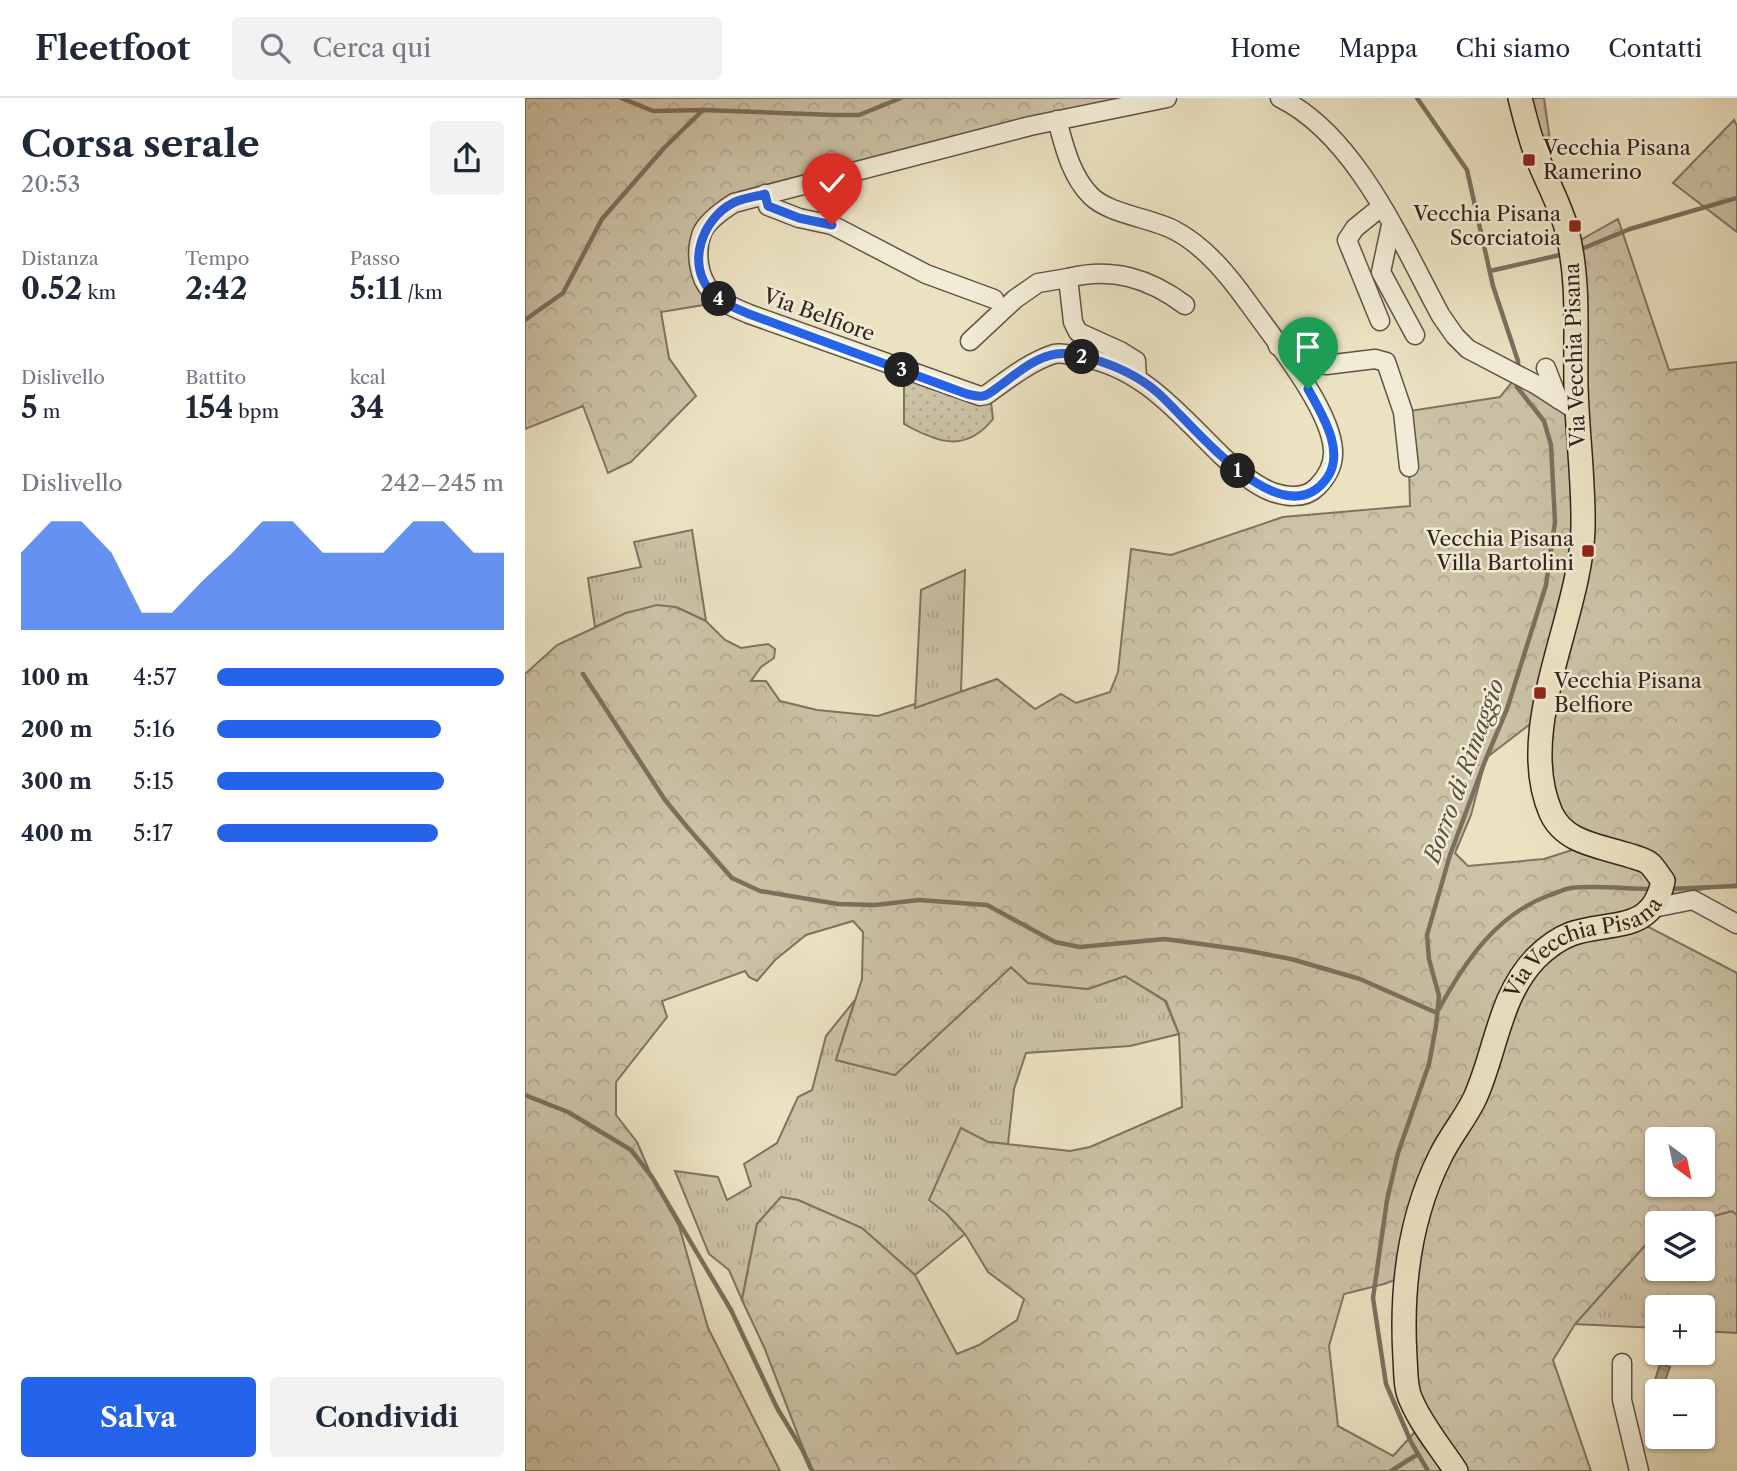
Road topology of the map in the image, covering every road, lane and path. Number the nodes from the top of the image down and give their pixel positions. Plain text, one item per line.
1 (1167, 98) edge
2 (1280, 98) edge
3 (1520, 98) edge
4 (1057, 120) junction
5 (765, 194) junction
6 (1381, 207) junction
7 (1391, 225) junction
8 (1068, 278) junction
9 (994, 299) dead end
10 (1185, 306) dead end
11 (1380, 321) dead end
12 (1415, 335) dead end
13 (970, 341) dead end
14 (1278, 346) junction
15 (1137, 378) junction
16 (1557, 388) junction
17 (1409, 467) dead end
18 (1653, 908) junction
19 (1737, 924) edge
20 (1622, 1363) dead end
21 (1456, 1471) edge
22 (1639, 1471) edge

1 - 4 street, Via Belfiore
2 - 6 street
3 - 16 main road, Via Vecchia Pisana
4 - 5 street, Via Belfiore
4 - 14 street
5 - 9 street
5 - 15 street, Via Belfiore
6 - 7 street
6 - 11 street
7 - 12 street
7 - 16 street
8 - 10 street
8 - 13 street
8 - 15 street
14 - 15 street
14 - 17 street
16 - 18 main road, Via Vecchia Pisana
18 - 19 street
18 - 21 main road, Via Vecchia Pisana
20 - 22 street

